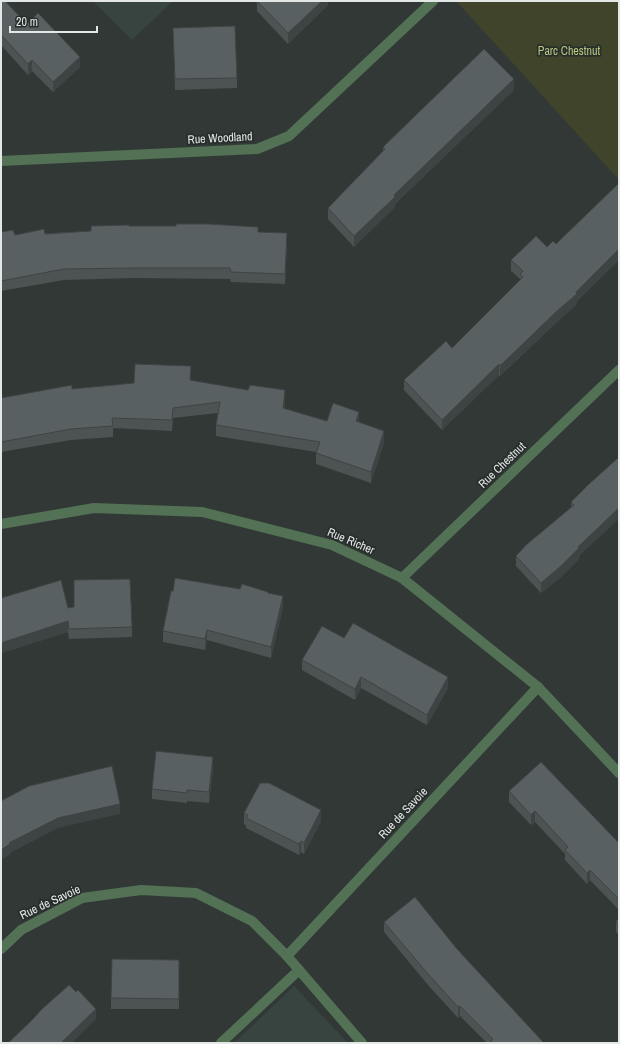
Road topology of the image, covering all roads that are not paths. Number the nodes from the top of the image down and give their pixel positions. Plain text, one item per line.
1 (433, 1) edge
2 (1, 161) edge
3 (619, 370) edge
4 (1, 524) edge
5 (402, 578) junction
6 (538, 687) junction
7 (619, 773) edge
8 (1, 949) edge
9 (288, 956) junction
10 (299, 970) junction
11 (221, 1043) edge
12 (362, 1043) edge

1 - 2 street, Rue Woodland
3 - 5 street, Rue Chestnut
4 - 5 street, Rue Richer
5 - 6 street, Rue Richer
6 - 7 street, Rue Richer
6 - 9 street, Rue de Savoie
8 - 9 street, Rue de Savoie
9 - 10 street, Rue de Savoie
10 - 11 street
10 - 12 street, Rue de Savoie

